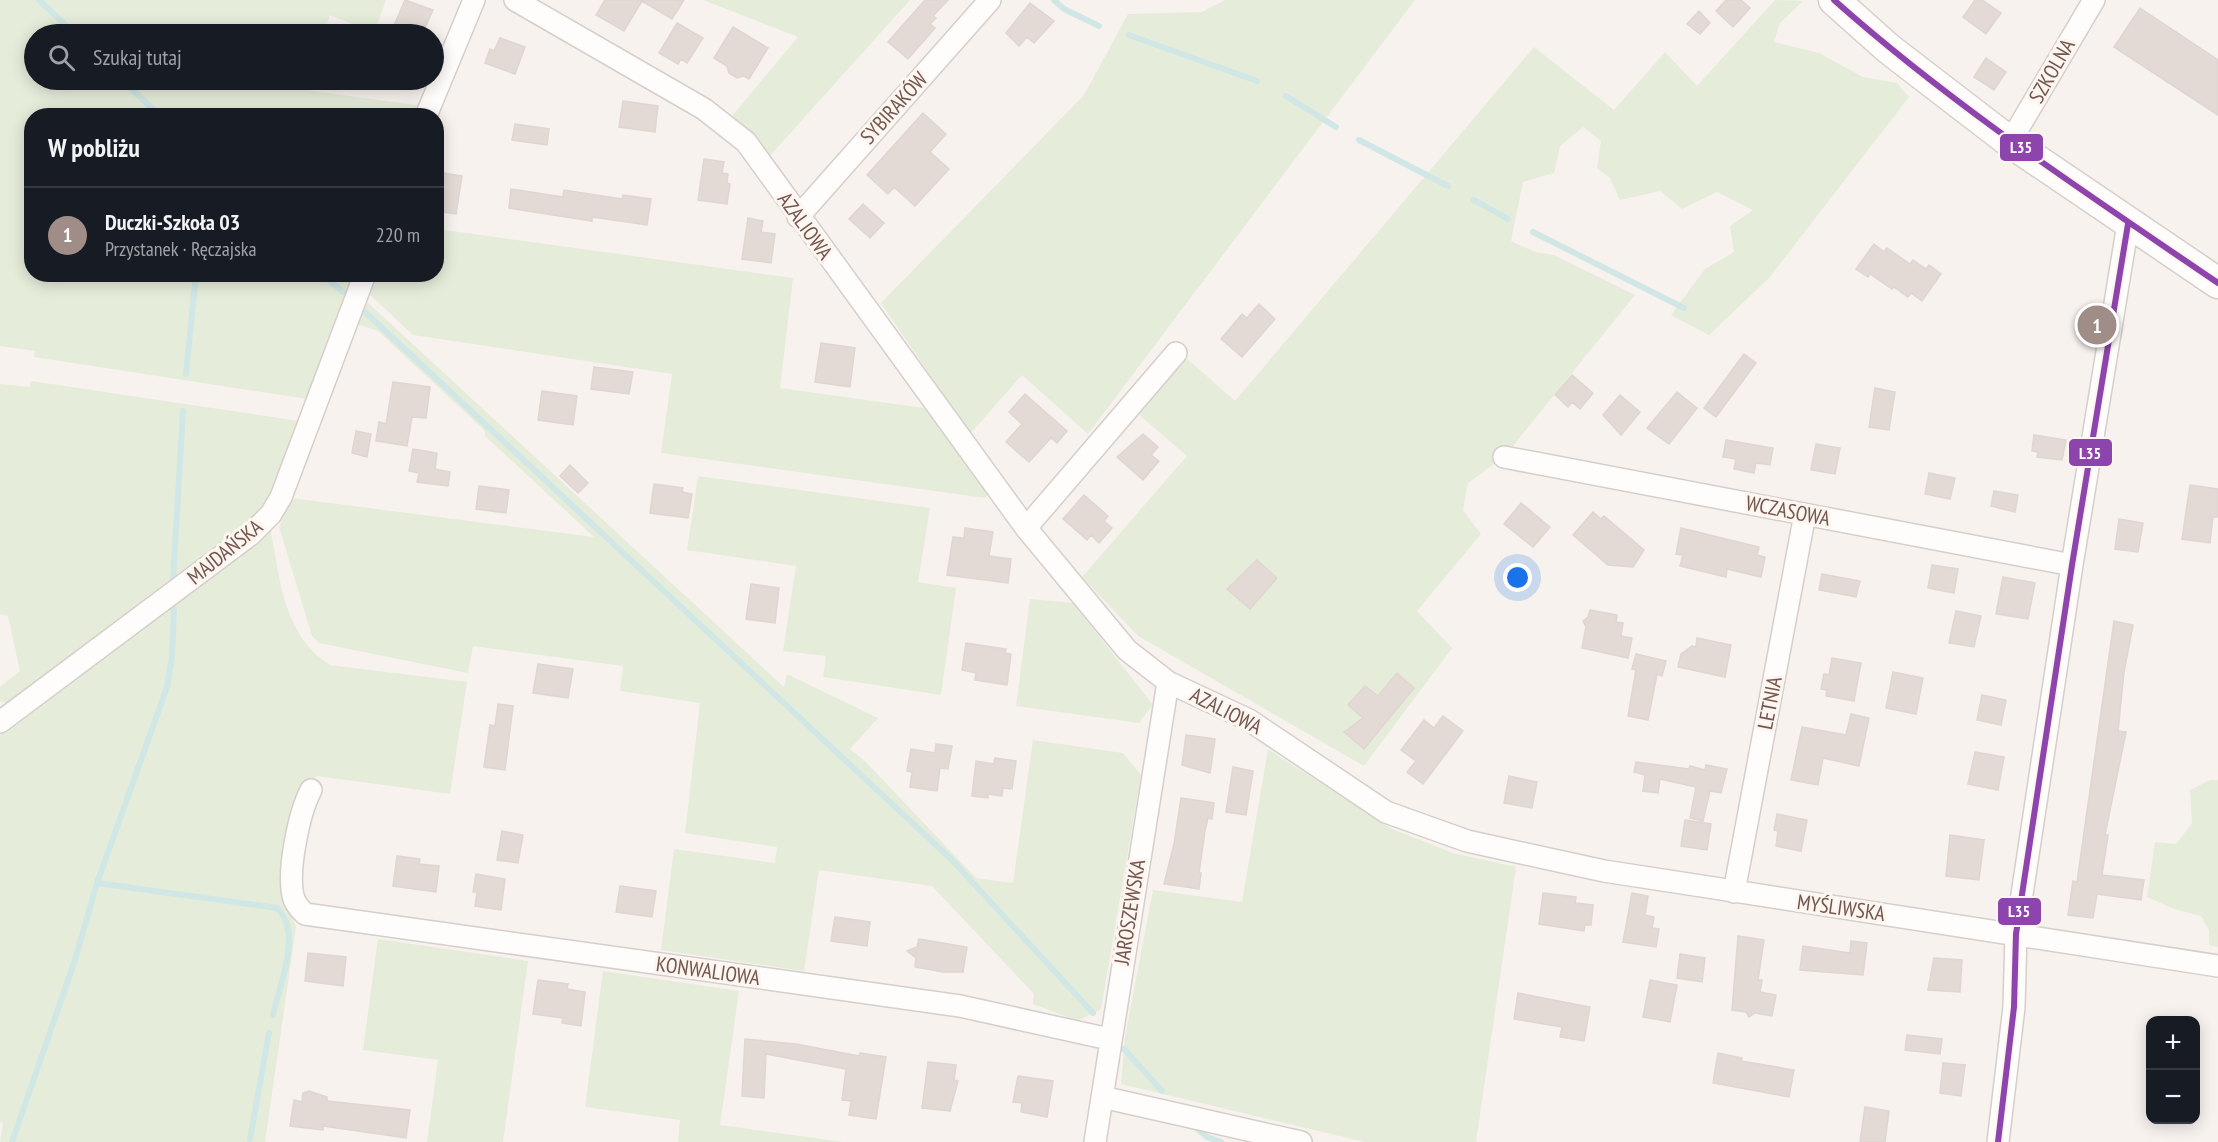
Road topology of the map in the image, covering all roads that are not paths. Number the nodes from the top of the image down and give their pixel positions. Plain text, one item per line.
1 (474, 0) edge
2 (515, 0) edge
3 (990, 0) edge
4 (1834, 0) edge
5 (2094, 0) edge
6 (444, 72) edge
7 (437, 90) edge
8 (429, 108) edge
9 (2010, 142) junction
10 (798, 217) junction
11 (2128, 224) junction
12 (362, 282) edge
13 (2218, 284) edge
14 (1176, 353) dead end
15 (1504, 457) dead end
16 (1805, 514) junction
17 (1026, 528) junction
18 (2072, 565) junction
19 (1168, 682) junction
20 (0, 722) edge
21 (311, 790) dead end
22 (1467, 841) joint
23 (1734, 892) junction
24 (2016, 934) junction
25 (2218, 966) edge
26 (1109, 1039) junction
27 (1102, 1097) junction
28 (1095, 1142) edge
29 (1301, 1142) edge
30 (1998, 1142) edge

1 - 6 street
2 - 10 street, AZALIOWA
3 - 10 street, SYBIRAKÓW
4 - 9 main road
5 - 9 street, SZKOLNA
7 - 8 street
9 - 11 main road
10 - 17 street, AZALIOWA
11 - 13 main road
11 - 18 street
12 - 20 street, MAJDAŃSKA
14 - 17 street
15 - 16 street, WCZASOWA
16 - 18 street, WCZASOWA
16 - 23 street, LETNIA
17 - 19 street, AZALIOWA
18 - 24 street
19 - 22 street, AZALIOWA
19 - 26 street, JAROSZEWSKA
21 - 26 street, KONWALIOWA
22 - 23 street, MYŚLIWSKA
23 - 24 street, MYŚLIWSKA
24 - 25 street, MYŚLIWSKA
24 - 30 street
26 - 27 street, JAROSZEWSKA
27 - 28 street, JAROSZEWSKA
27 - 29 street

